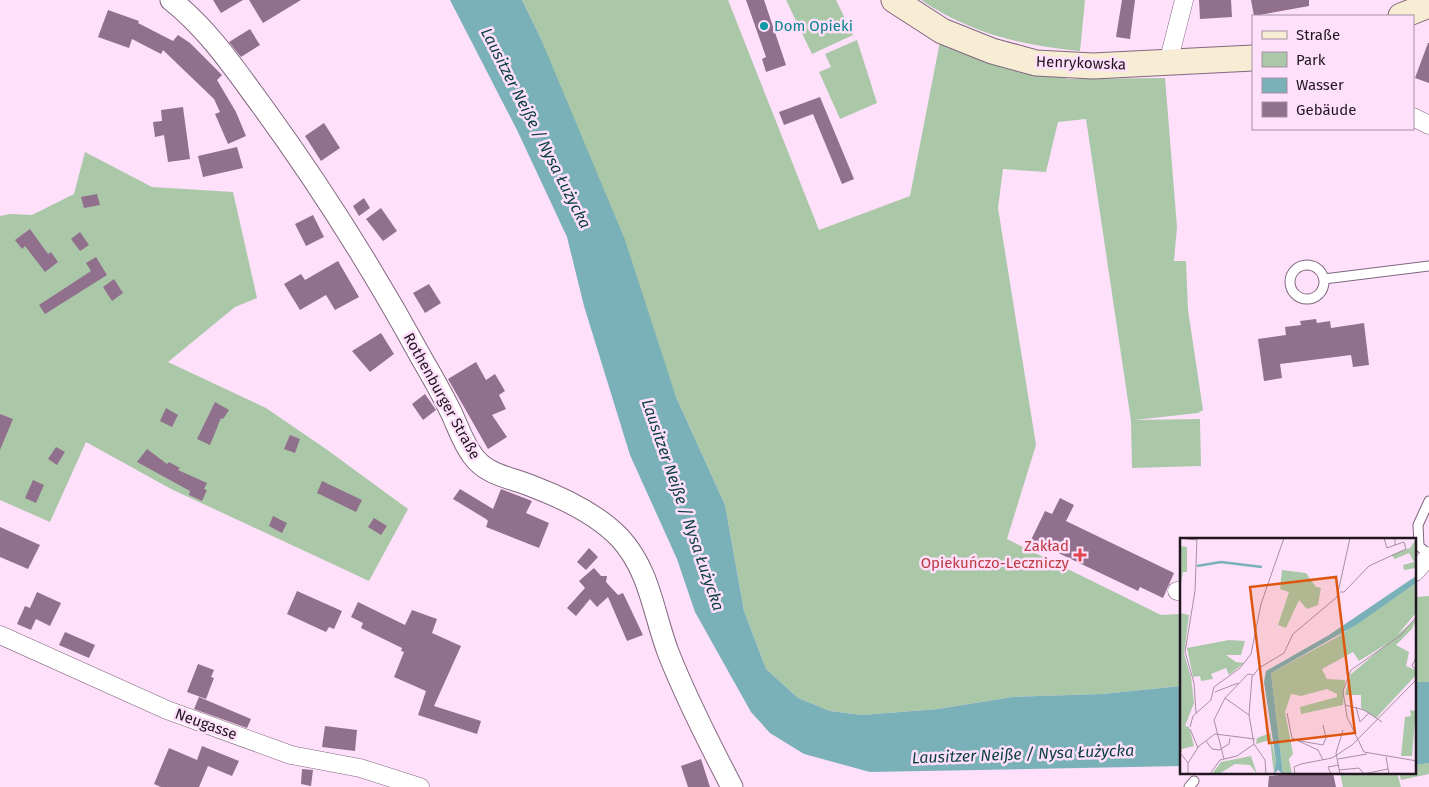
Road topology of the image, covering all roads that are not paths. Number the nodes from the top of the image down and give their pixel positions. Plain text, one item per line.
1 (171, 0) edge
2 (894, 0) edge
3 (1184, 0) edge
4 (1429, 5) edge
5 (1404, 15) edge
6 (1252, 58) edge
7 (1168, 63) junction
8 (1414, 118) edge
9 (1429, 125) edge
10 (1429, 266) edge
11 (1324, 279) dead end
12 (1429, 501) edge
13 (1429, 556) edge
14 (1416, 571) edge
15 (0, 635) edge
16 (420, 787) edge
17 (732, 787) edge

1 - 17 street, Rothenburger Straße
2 - 7 main road, Henrykowska
3 - 7 street
4 - 5 main road
6 - 7 main road, Henrykowska
8 - 9 street
10 - 11 lane
12 - 13 lane
13 - 14 street
15 - 16 street, Neugasse

